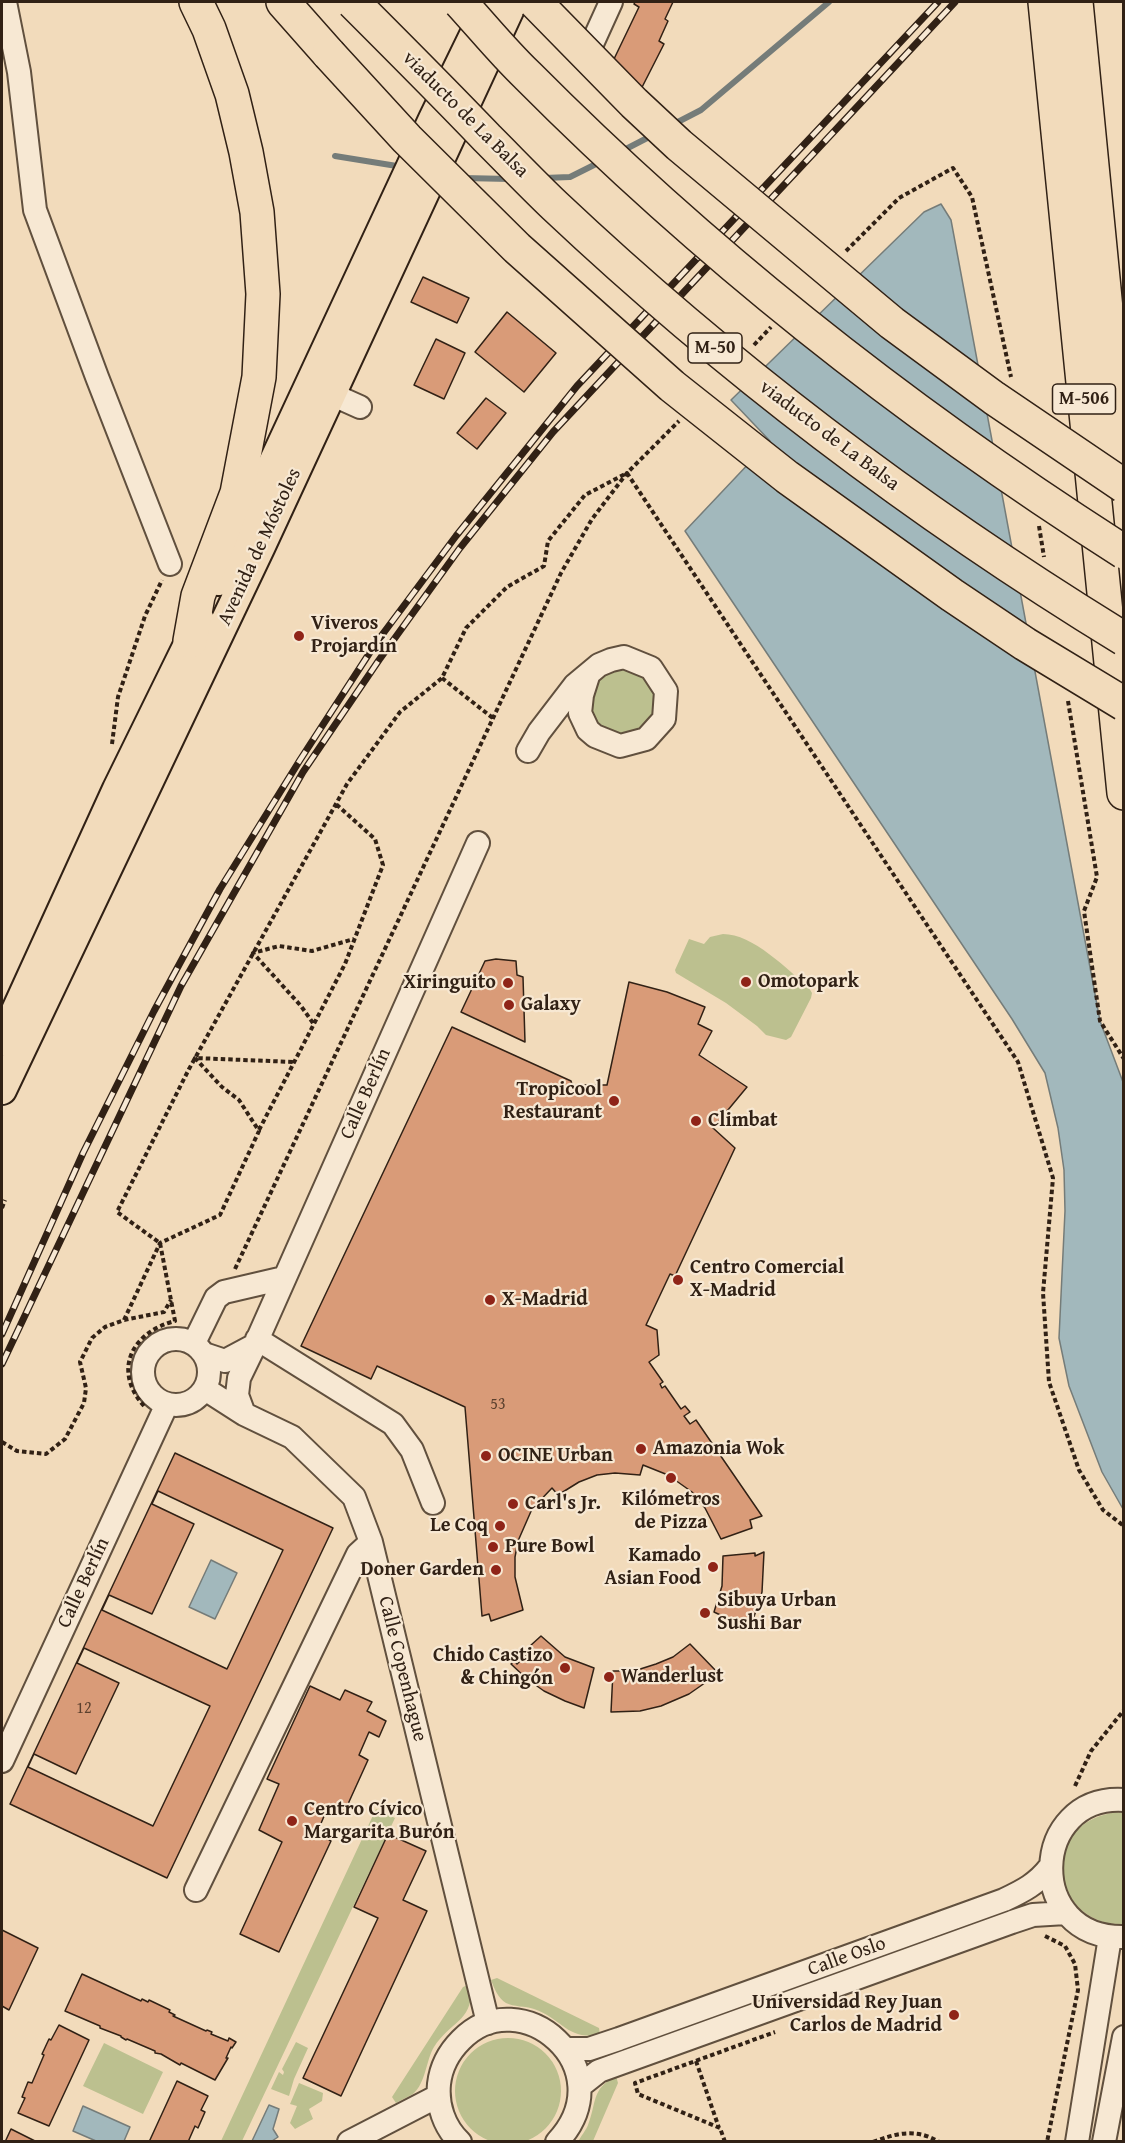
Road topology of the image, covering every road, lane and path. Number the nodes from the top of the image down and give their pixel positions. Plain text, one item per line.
1 (5, 2) edge
2 (196, 2) edge
3 (353, 2) edge
4 (460, 2) edge
5 (610, 2) edge
6 (509, 3) edge
7 (1055, 3) edge
8 (288, 6) edge
9 (422, 171) junction
10 (331, 394) junction
11 (360, 407) dead end
12 (1124, 461) edge
13 (1124, 486) edge
14 (592, 519) dead end
15 (1124, 552) edge
16 (170, 564) joint
17 (1124, 639) edge
18 (190, 641) junction
19 (588, 676) dead end
20 (442, 678) junction
21 (1124, 704) edge
22 (494, 719) junction
23 (112, 747) dead end
24 (528, 751) dead end
25 (1124, 793) edge
26 (336, 804) junction
27 (478, 843) dead end
28 (355, 939) junction
29 (253, 953) junction
30 (313, 1023) junction
31 (2, 1041) edge
32 (195, 1058) junction
33 (294, 1062) junction
34 (2, 1090) edge
35 (259, 1131) junction
36 (5, 1200) dead end
37 (2, 1208) edge
38 (160, 1243) junction
39 (232, 1275) dead end
40 (284, 1278) junction
41 (171, 1300) junction
42 (124, 1320) junction
43 (175, 1320) dead end
44 (256, 1342) junction
45 (199, 1349) junction
46 (205, 1389) junction
47 (167, 1404) junction
48 (244, 1414) junction
49 (2, 1442) edge
50 (434, 1503) dead end
51 (1124, 1526) edge
52 (371, 1542) junction
53 (1124, 1710) edge
54 (2, 1761) edge
55 (1075, 1786) dead end
56 (1124, 1800) edge
57 (1050, 1867) junction
58 (196, 1890) dead end
59 (1066, 1913) junction
60 (1117, 1937) edge
61 (1037, 1938) dead end
62 (488, 2023) junction
63 (785, 2028) dead end
64 (1124, 2037) edge
65 (566, 2049) junction
66 (696, 2061) junction
67 (580, 2086) junction
68 (438, 2096) junction
69 (1084, 2099) junction
70 (1111, 2104) junction
71 (720, 2128) junction
72 (452, 2140) edge
73 (349, 2142) edge
74 (557, 2142) edge
75 (724, 2142) edge
76 (873, 2142) edge
77 (939, 2142) edge
78 (1047, 2142) edge
79 (1077, 2142) edge
80 (1104, 2142) edge

1 - 16 street
2 - 18 highway
3 - 17 highway, viaducto de La Balsa / M-50, bridge
4 - 15 highway, bridge
5 - 6 street
6 - 9 main road, Avenida de Móstoles
6 - 13 highway, bridge
7 - 12 highway, M-506
7 - 25 highway, M-506
8 - 21 highway, bridge
9 - 10 main road, Avenida de Móstoles
9 - 18 main road, Avenida de Móstoles
10 - 11 street
10 - 34 main road, Avenida de Móstoles
14 - 22 path
16 - 23 path
18 - 31 main road, Avenida de Móstoles
19 - 24 street
20 - 22 path
20 - 26 path
20 - 51 path
22 - 39 path
26 - 28 path
26 - 29 path
27 - 40 street, Calle Berlín
28 - 29 path
28 - 30 path
29 - 30 path
29 - 32 path
30 - 33 path
32 - 33 path
32 - 35 path
32 - 38 path
33 - 35 path
35 - 38 path
36 - 37 path
38 - 41 path
38 - 42 path
40 - 44 street, Calle Berlín
40 - 45 street
41 - 42 path
41 - 43 path
42 - 49 path
44 - 45 street
44 - 48 street, Calle Berlín
44 - 50 street
45 - 46 street
45 - 47 street
46 - 47 street
46 - 48 street, Calle Copenhague
47 - 54 street, Calle Berlín
48 - 52 street, Calle Copenhague
52 - 58 street
52 - 62 street, Calle Copenhague
53 - 55 path
56 - 57 street
57 - 59 street
57 - 65 street, Calle Oslo
59 - 60 street
59 - 67 street, Calle Oslo
60 - 69 street
61 - 78 path
62 - 65 street
62 - 68 street
63 - 66 path
64 - 70 street
65 - 67 street
66 - 71 path
66 - 71 path
67 - 74 street
68 - 72 street
68 - 73 street
69 - 70 street
69 - 79 street
70 - 80 street
71 - 75 path
76 - 77 path

